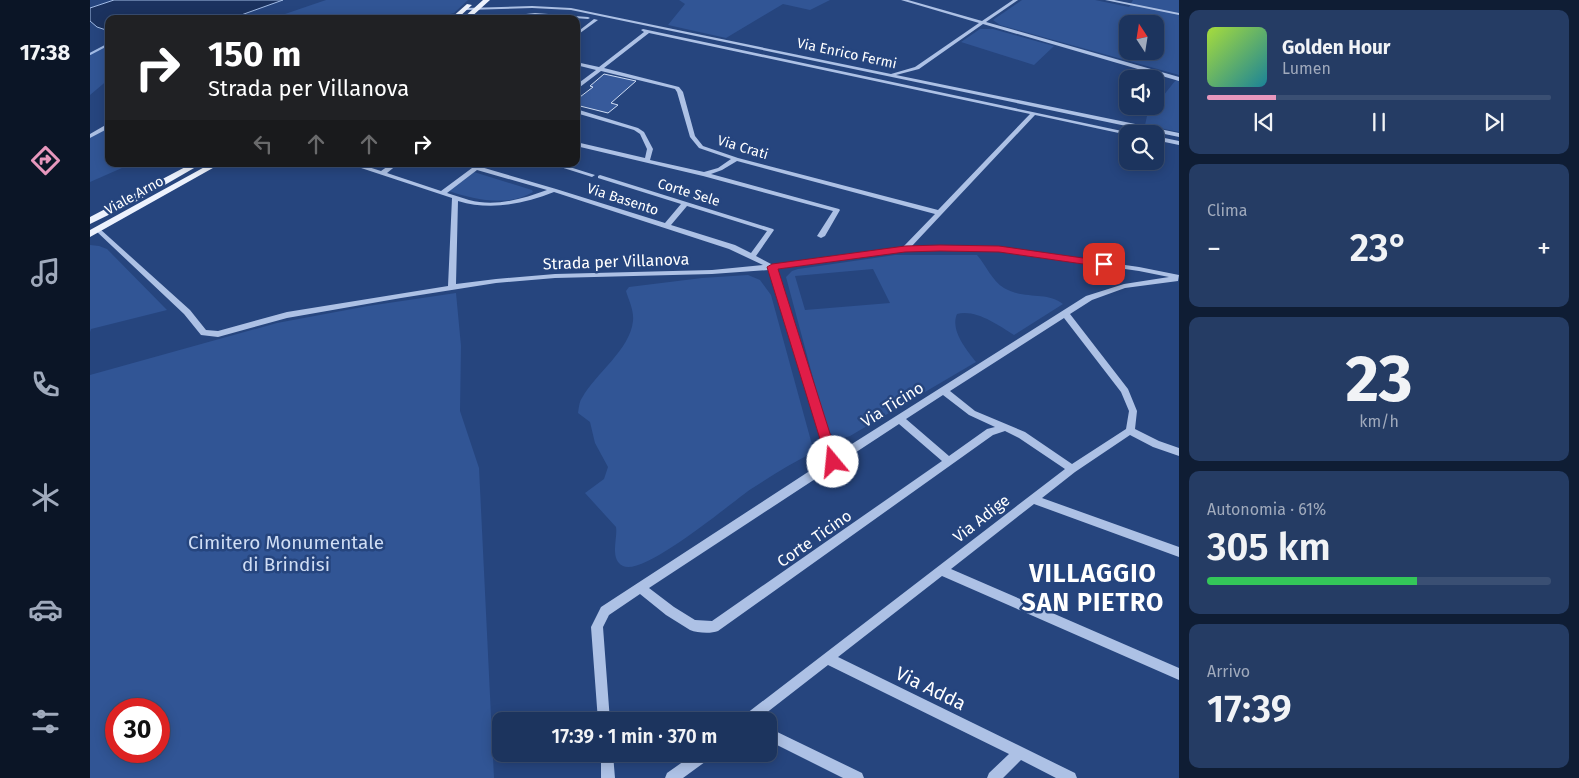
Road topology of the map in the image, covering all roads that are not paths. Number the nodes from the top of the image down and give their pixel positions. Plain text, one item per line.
1 (474, 0) edge
2 (487, 0) edge
3 (903, 0) edge
4 (1016, 0) edge
5 (1107, 0) edge
6 (509, 7) junction
7 (478, 8) junction
8 (466, 9) junction
9 (1179, 14) edge
10 (458, 15) edge
11 (470, 15) edge
12 (525, 15) edge
13 (563, 15) edge
14 (580, 18) edge
15 (596, 20) junction
16 (984, 23) junction
17 (580, 31) edge
18 (648, 31) junction
19 (580, 64) edge
20 (917, 68) junction
21 (599, 69) junction
22 (888, 75) junction
23 (1179, 79) edge
24 (927, 83) junction
25 (580, 85) edge
26 (580, 112) edge
27 (1034, 113) junction
28 (105, 127) edge
29 (1119, 131) edge
30 (1179, 135) edge
31 (90, 136) edge
32 (1164, 140) edge
33 (1179, 143) edge
34 (580, 145) edge
35 (736, 159) junction
36 (647, 161) junction
37 (192, 167) edge
38 (211, 167) edge
39 (363, 167) edge
40 (391, 167) edge
41 (477, 167) edge
42 (481, 167) edge
43 (564, 167) edge
44 (382, 173) junction
45 (704, 174) junction
46 (592, 175) dead end
47 (600, 177) dead end
48 (554, 190) junction
49 (442, 194) junction
50 (455, 197) junction
51 (685, 204) junction
52 (940, 213) junction
53 (90, 221) edge
54 (667, 226) junction
55 (94, 232) edge
56 (821, 236) dead end
57 (905, 249) junction
58 (752, 257) junction
59 (772, 267) junction
60 (1179, 278) edge
61 (452, 287) junction
62 (1065, 313) junction
63 (944, 390) junction
64 (899, 419) junction
65 (1004, 428) junction
66 (1130, 431) junction
67 (1179, 452) edge
68 (948, 461) junction
69 (833, 462) junction
70 (1072, 469) junction
71 (1033, 499) junction
72 (1179, 552) edge
73 (941, 570) junction
74 (640, 588) junction
75 (827, 658) junction
76 (1179, 674) edge
77 (603, 712) edge
78 (758, 712) edge
79 (777, 738) edge
80 (1019, 752) junction
81 (607, 762) edge
82 (694, 762) edge
83 (676, 777) edge
84 (608, 778) edge
85 (856, 778) edge
86 (994, 778) edge
87 (1070, 778) edge

1 - 8 main road
2 - 6 street, Via Enrico Fermi
2 - 7 main road
3 - 16 street
4 - 16 street
5 - 9 street
6 - 7 street, Via Enrico Fermi
6 - 22 street, Via Enrico Fermi
7 - 8 street, Via Enrico Fermi
7 - 11 main road
8 - 10 main road
12 - 13 street, Via Enrico Fermi
14 - 15 street, Via Enrico Fermi
15 - 17 street
15 - 18 street, Via Enrico Fermi
16 - 20 street
16 - 23 street
18 - 21 street
18 - 27 street, Via Enrico Fermi
19 - 21 street, Via Crati
20 - 22 street
20 - 24 street
21 - 25 street
21 - 35 street, Via Crati
22 - 24 street, Via Enrico Fermi
24 - 30 street, Via Enrico Fermi
26 - 36 street
27 - 29 street, Via Enrico Fermi
27 - 52 street
28 - 31 street
32 - 33 street
34 - 36 street
35 - 45 street
35 - 52 street, Via Crati
36 - 45 street
37 - 53 main road, Viale Arno
38 - 55 main road, Viale Arno
39 - 44 street
40 - 44 street
41 - 49 street
42 - 48 street, Via Basento
43 - 46 street
44 - 49 street
45 - 56 street
47 - 51 street, Corte Sele
48 - 50 street
48 - 54 street, Via Basento
49 - 50 street
50 - 61 street
51 - 54 street
51 - 58 street, Corte Sele
52 - 57 street
54 - 58 street, Via Basento
55 - 61 street, Strada per Villanova
57 - 59 street, Strada per Villanova
57 - 60 street, Strada per Villanova
58 - 59 street, Via Basento
59 - 61 street, Strada per Villanova
59 - 69 street
60 - 62 street, Via Ticino
62 - 63 street, Via Ticino
62 - 66 street
63 - 64 street, Via Ticino
63 - 65 street
64 - 68 street
64 - 69 street, Via Ticino
65 - 68 street, Corte Ticino
65 - 70 street
66 - 67 street
66 - 70 street, Via Adige
68 - 74 street, Corte Ticino
69 - 74 street, Via Ticino
70 - 71 street, Via Adige
71 - 72 street
71 - 73 street, Via Adige
73 - 75 street, Via Adige
73 - 76 street
74 - 77 street, Via Ticino
75 - 78 street, Via Adige
75 - 80 street, Via Adda
79 - 85 street
80 - 86 street
80 - 87 street, Via Adda
81 - 84 street
82 - 83 street

